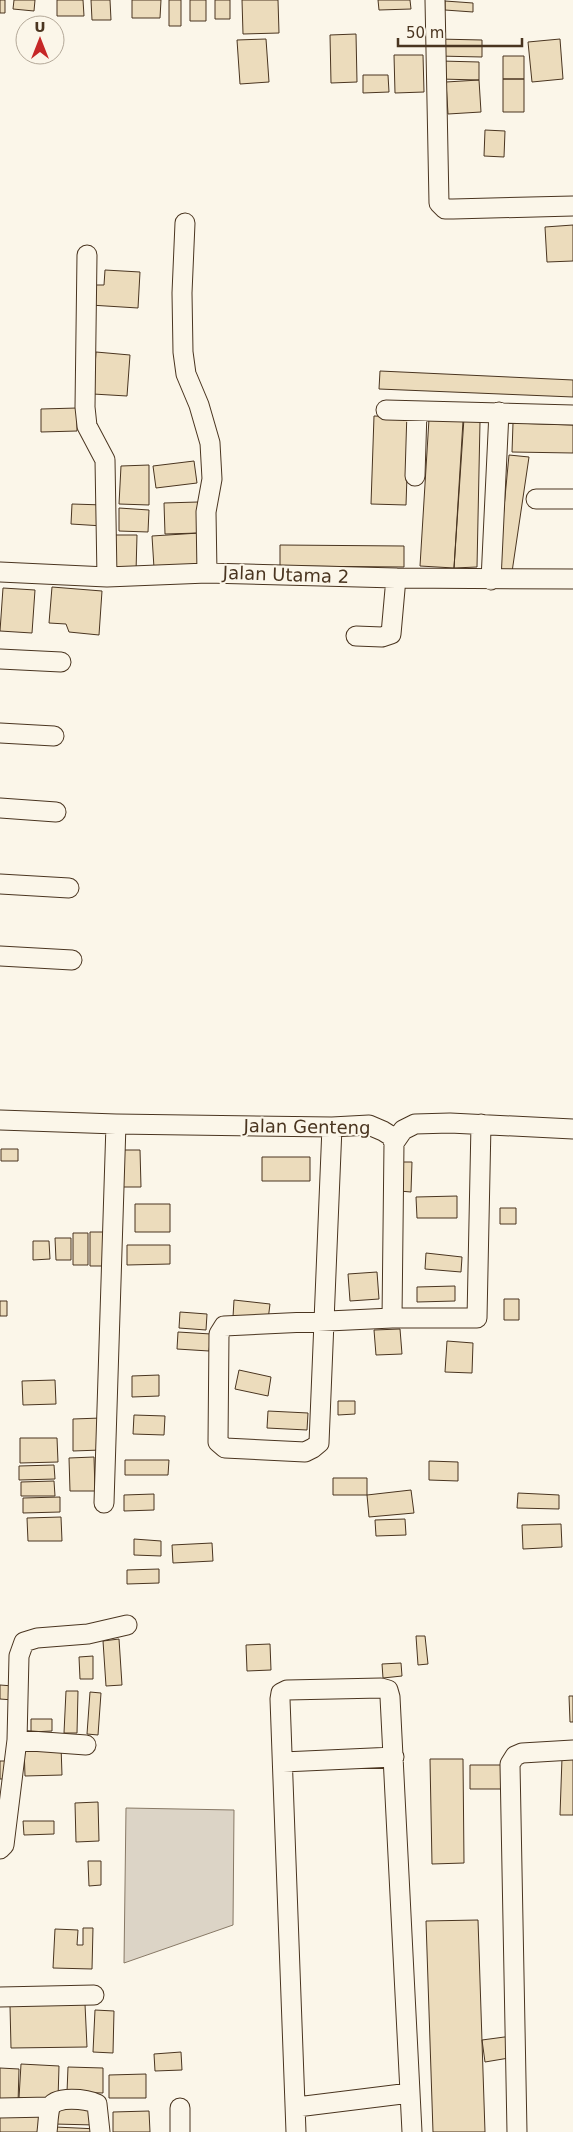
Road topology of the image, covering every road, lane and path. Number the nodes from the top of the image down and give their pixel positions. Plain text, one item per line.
1 (435, 0) edge
2 (573, 206) edge
3 (185, 223) dead end
4 (87, 255) dead end
5 (386, 410) dead end
6 (417, 411) junction
7 (499, 412) junction
8 (573, 415) edge
9 (415, 476) dead end
10 (536, 499) dead end
11 (573, 499) edge
12 (0, 572) edge
13 (207, 573) junction
14 (107, 577) junction
15 (396, 578) junction
16 (573, 579) edge
17 (491, 580) junction
18 (356, 636) dead end
19 (0, 659) edge
20 (62, 662) dead end
21 (0, 733) edge
22 (54, 736) dead end
23 (0, 808) edge
24 (56, 812) dead end
25 (0, 884) edge
26 (69, 888) dead end
27 (0, 956) edge
28 (72, 960) dead end
29 (0, 1120) edge
30 (116, 1124) junction
31 (481, 1124) junction
32 (332, 1127) junction
33 (573, 1129) edge
34 (394, 1143) junction
35 (392, 1318) junction
36 (322, 1323) junction
37 (104, 1504) dead end
38 (127, 1625) dead end
39 (17, 1740) junction
40 (86, 1745) dead end
41 (573, 1750) edge
42 (394, 1757) junction
43 (283, 1762) junction
44 (0, 1849) edge
45 (94, 1995) dead end
46 (0, 1997) edge
47 (404, 2093) junction
48 (50, 2107) junction
49 (297, 2107) junction
50 (0, 2108) edge
51 (180, 2108) dead end
52 (47, 2132) edge
53 (100, 2132) edge
54 (180, 2132) edge
55 (296, 2132) edge
56 (400, 2132) edge
57 (412, 2132) edge
58 (517, 2132) edge

1 - 2 street
3 - 13 street
4 - 14 street
5 - 6 street
6 - 7 street
6 - 9 street
7 - 8 street
7 - 17 street
10 - 11 street
12 - 14 street, Jalan Utama 2
13 - 14 street, Jalan Utama 2
13 - 15 street, Jalan Utama 2
15 - 17 street, Jalan Utama 2
15 - 18 street
16 - 17 street, Jalan Utama 2
19 - 20 street
21 - 22 street
23 - 24 street
25 - 26 street
27 - 28 street
29 - 30 street, Jalan Genteng
30 - 32 street, Jalan Genteng
30 - 37 street
31 - 33 street, Jalan Genteng
31 - 34 street, Jalan Genteng
31 - 35 street
32 - 34 street, Jalan Genteng
32 - 36 street
34 - 35 street
35 - 36 street
36 - 36 street
38 - 39 street
39 - 40 street
39 - 44 street
41 - 58 street
42 - 43 street
42 - 43 street
42 - 47 street
43 - 49 street
45 - 46 street
47 - 49 street
47 - 56 street
47 - 57 street
48 - 50 street
48 - 52 street
48 - 53 street
49 - 55 street
51 - 54 street

